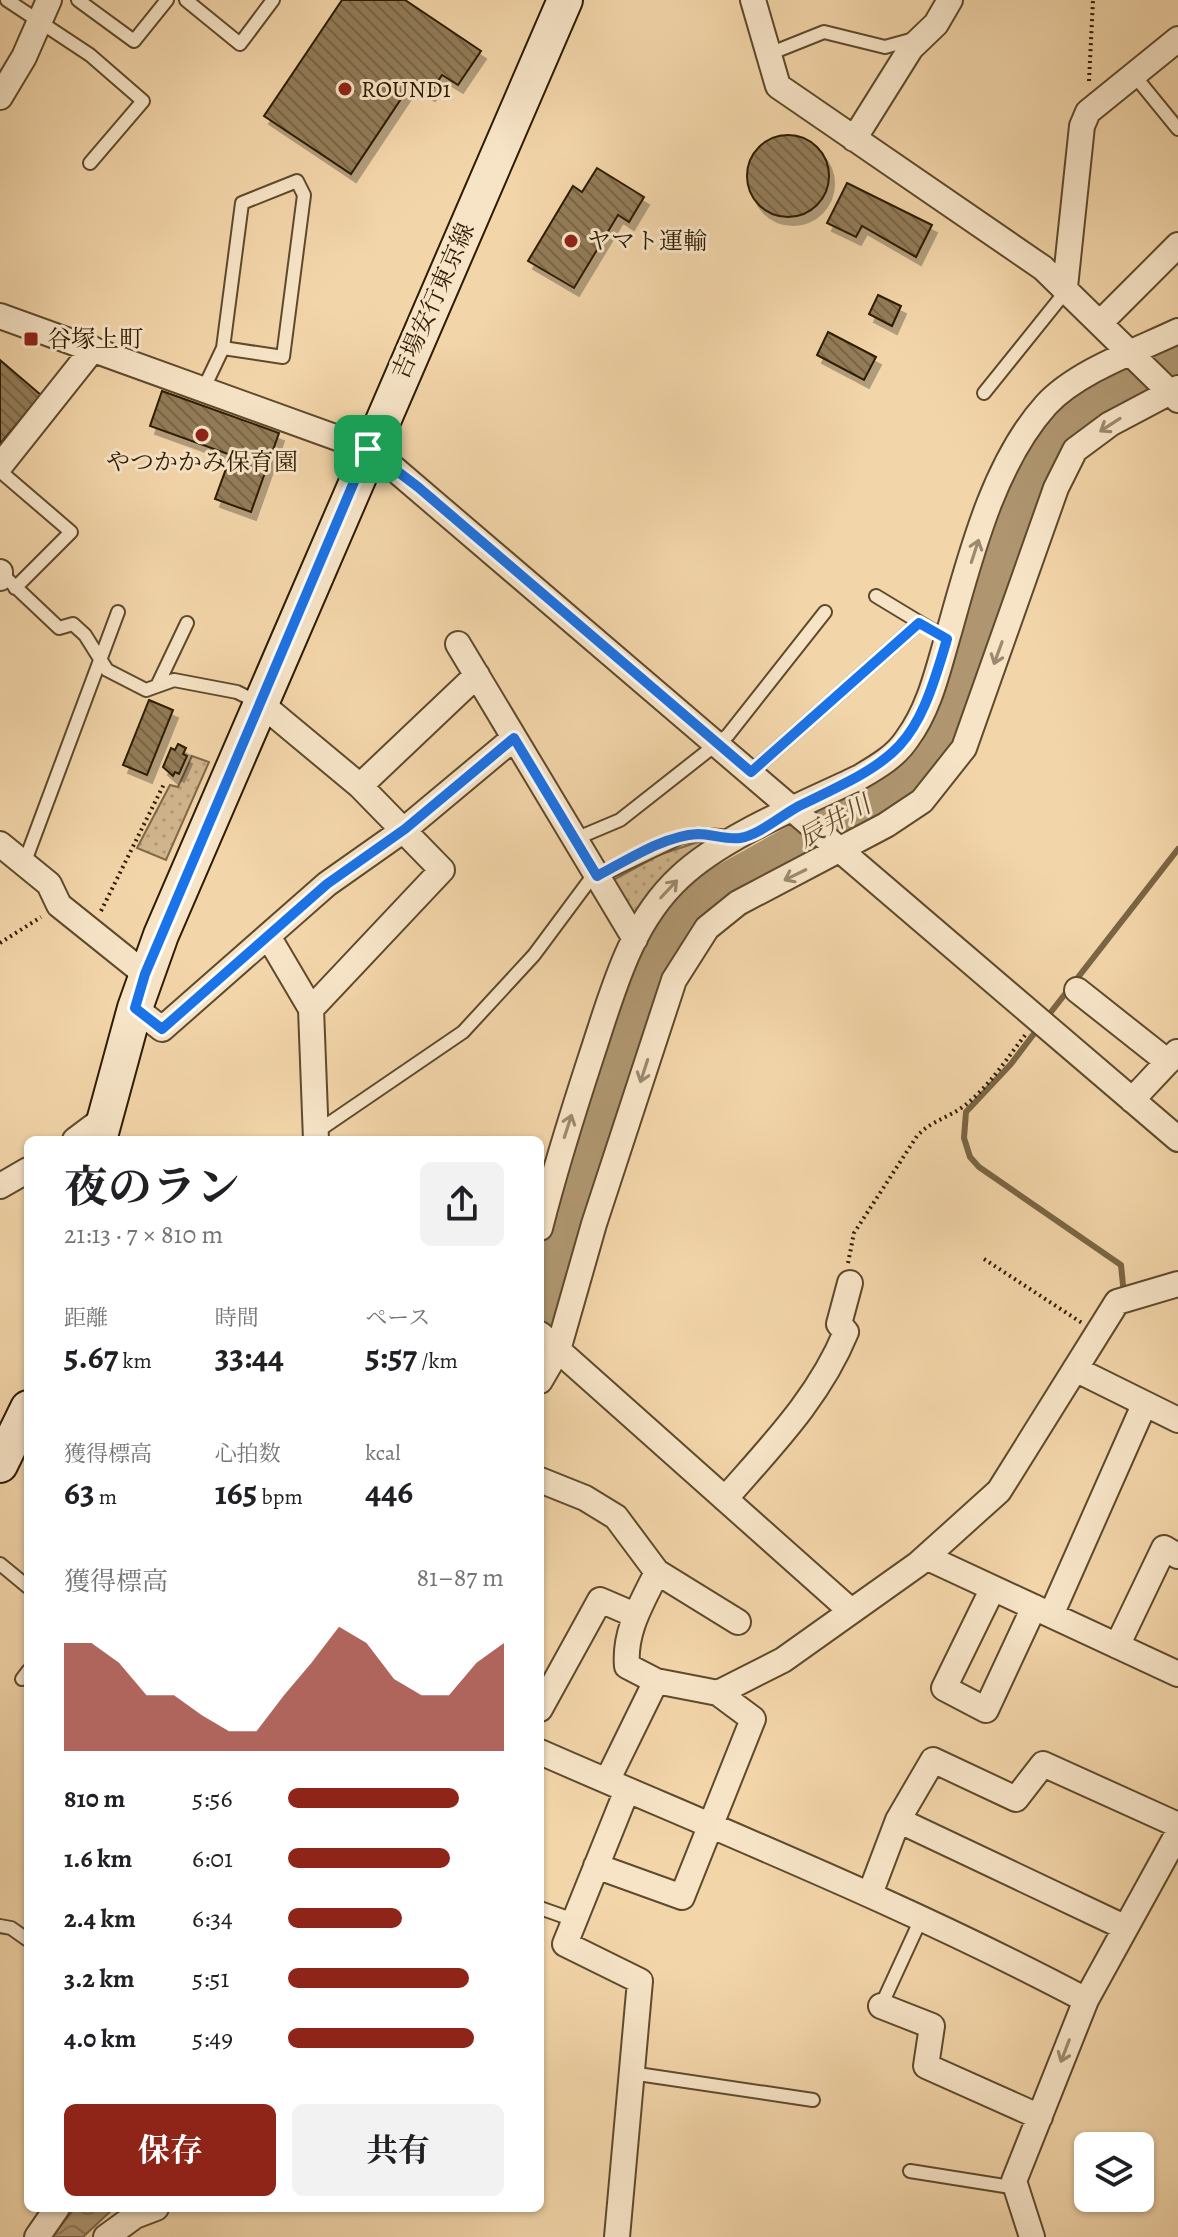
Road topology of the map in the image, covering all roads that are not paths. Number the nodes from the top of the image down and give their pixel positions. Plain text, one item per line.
1 (7, 0) edge
2 (78, 0) edge
3 (167, 0) edge
4 (186, 0) edge
5 (273, 0) edge
6 (565, 0) edge
7 (753, 0) edge
8 (950, 0) edge
9 (45, 10) edge
10 (923, 37) junction
11 (1177, 41) edge
12 (769, 54) junction
13 (1134, 75) junction
14 (0, 97) edge
15 (1178, 129) edge
16 (854, 139) junction
17 (90, 163) dead end
18 (1178, 245) edge
19 (1065, 287) junction
20 (0, 316) edge
21 (1101, 322) junction
22 (1178, 331) edge
23 (223, 348) junction
24 (93, 349) junction
25 (1133, 356) junction
26 (203, 390) junction
27 (1172, 391) edge
28 (984, 393) dead end
29 (368, 449) junction
30 (0, 468) edge
31 (4, 579) edge
32 (876, 596) dead end
33 (118, 612) dead end
34 (825, 612) dead end
35 (187, 623) dead end
36 (919, 623) junction
37 (947, 639) junction
38 (458, 644) dead end
39 (100, 659) junction
40 (477, 675) junction
41 (157, 686) junction
42 (259, 702) junction
43 (514, 738) junction
44 (718, 744) junction
45 (751, 772) junction
46 (360, 786) junction
47 (798, 812) junction
48 (405, 829) junction
49 (741, 838) junction
50 (575, 839) junction
51 (0, 844) edge
52 (838, 847) junction
53 (24, 864) junction
54 (597, 876) junction
55 (268, 936) junction
56 (635, 939) junction
57 (145, 974) junction
58 (1077, 990) dead end
59 (135, 1008) junction
60 (311, 1009) junction
61 (1173, 1057) edge
62 (1132, 1100) junction
63 (101, 1130) edge
64 (316, 1136) edge
65 (1178, 1139) edge
66 (24, 1172) edge
67 (0, 1186) edge
68 (544, 1212) edge
69 (850, 1283) road end
70 (1178, 1284) edge
71 (548, 1342) edge
72 (1075, 1369) junction
73 (1144, 1405) junction
74 (24, 1416) edge
75 (1178, 1420) edge
76 (0, 1465) edge
77 (544, 1482) edge
78 (725, 1499) junction
79 (1178, 1556) edge
80 (926, 1557) junction
81 (0, 1564) edge
82 (657, 1572) junction
83 (24, 1584) edge
84 (993, 1588) junction
85 (851, 1611) junction
86 (1042, 1611) junction
87 (635, 1615) junction
88 (738, 1622) dead end
89 (1117, 1646) junction
90 (1178, 1674) edge
91 (656, 1681) junction
92 (718, 1693) junction
93 (544, 1702) edge
94 (544, 1754) edge
95 (617, 1785) junction
96 (898, 1820) junction
97 (1178, 1825) edge
98 (711, 1826) junction
99 (1178, 1833) edge
100 (596, 1866) junction
101 (870, 1894) junction
102 (544, 1909) edge
103 (921, 1919) junction
104 (574, 1920) junction
105 (0, 1926) edge
106 (1124, 1927) junction
107 (24, 1937) edge
108 (1086, 2000) junction
109 (881, 2006) joint
110 (631, 2073) junction
111 (813, 2100) dead end
112 (1040, 2117) junction
113 (910, 2171) dead end
114 (1017, 2188) junction
115 (54, 2212) edge
116 (146, 2212) edge
117 (37, 2237) edge
118 (106, 2237) edge
119 (617, 2237) edge
120 (1032, 2237) edge

1 - 9 lane
2 - 3 lane
4 - 5 lane
6 - 29 main road, 吉場安行東京線
7 - 12 street
8 - 10 street
9 - 14 street
9 - 17 lane
10 - 12 lane
10 - 16 street
11 - 13 street
12 - 16 street
13 - 15 lane
13 - 19 street
16 - 19 street
18 - 21 street
19 - 21 street
19 - 28 lane
20 - 24 street
21 - 25 street
22 - 25 street
23 - 23 lane
23 - 26 lane
24 - 26 street
24 - 30 street
25 - 27 street
37 -> 25 street
26 - 29 street
27 -> 52 street
29 - 42 main road, 吉場安行東京線
29 - 44 street
30 - 31 lane
31 - 39 lane
32 - 36 lane
33 - 39 lane
34 - 44 lane
35 - 41 lane
36 - 37 lane
36 - 45 lane
37 - 47 street
38 - 40 street
39 - 41 lane
39 - 53 lane
40 - 43 street
40 - 46 street
41 - 42 lane
42 - 46 street
42 - 57 main road, 吉場安行東京線
43 - 48 street
43 - 50 street
44 - 45 street
44 - 50 lane
45 - 47 street
46 - 48 street
47 - 49 street
47 - 52 street
48 - 55 street
48 - 60 street
49 - 54 lane
56 -> 49 street
50 - 54 street
51 - 53 street
52 - 62 street
52 -> 71 street
53 - 57 street
54 - 56 street
54 - 64 lane
55 - 59 street
55 - 60 street
68 -> 56 street
57 - 59 main road, 吉場安行東京線
58 - 61 street
59 - 63 main road, 吉場安行東京線
60 - 64 street
61 - 62 street
62 - 65 street
66 - 67 street
69 - 78 street
70 - 72 street
71 - 78 street
72 - 73 street
72 - 80 street
73 - 75 street
73 - 86 street
74 - 76 main road
77 - 82 street
78 - 85 street
79 - 89 street
80 - 84 street
80 - 85 street
81 - 83 lane
82 - 87 street
82 - 88 street
84 - 86 street
84 - 86 street
85 - 92 street
86 - 89 street
87 - 91 street
87 - 93 street
89 - 90 street
91 - 92 street
91 - 95 street
92 - 98 street
94 - 95 street
95 - 98 street
95 - 100 street
96 - 97 street
96 - 101 street
96 - 106 street
98 - 100 street
98 - 101 street
99 - 106 street
100 - 104 street
101 - 103 street
102 - 104 lane
103 - 108 street
103 - 109 lane
104 - 110 street
105 - 107 lane
106 - 108 street
108 -> 112 street
109 - 112 street
110 - 111 lane
110 - 119 street
112 - 114 street
113 - 114 lane
114 - 120 street
115 - 117 street
116 - 118 street

